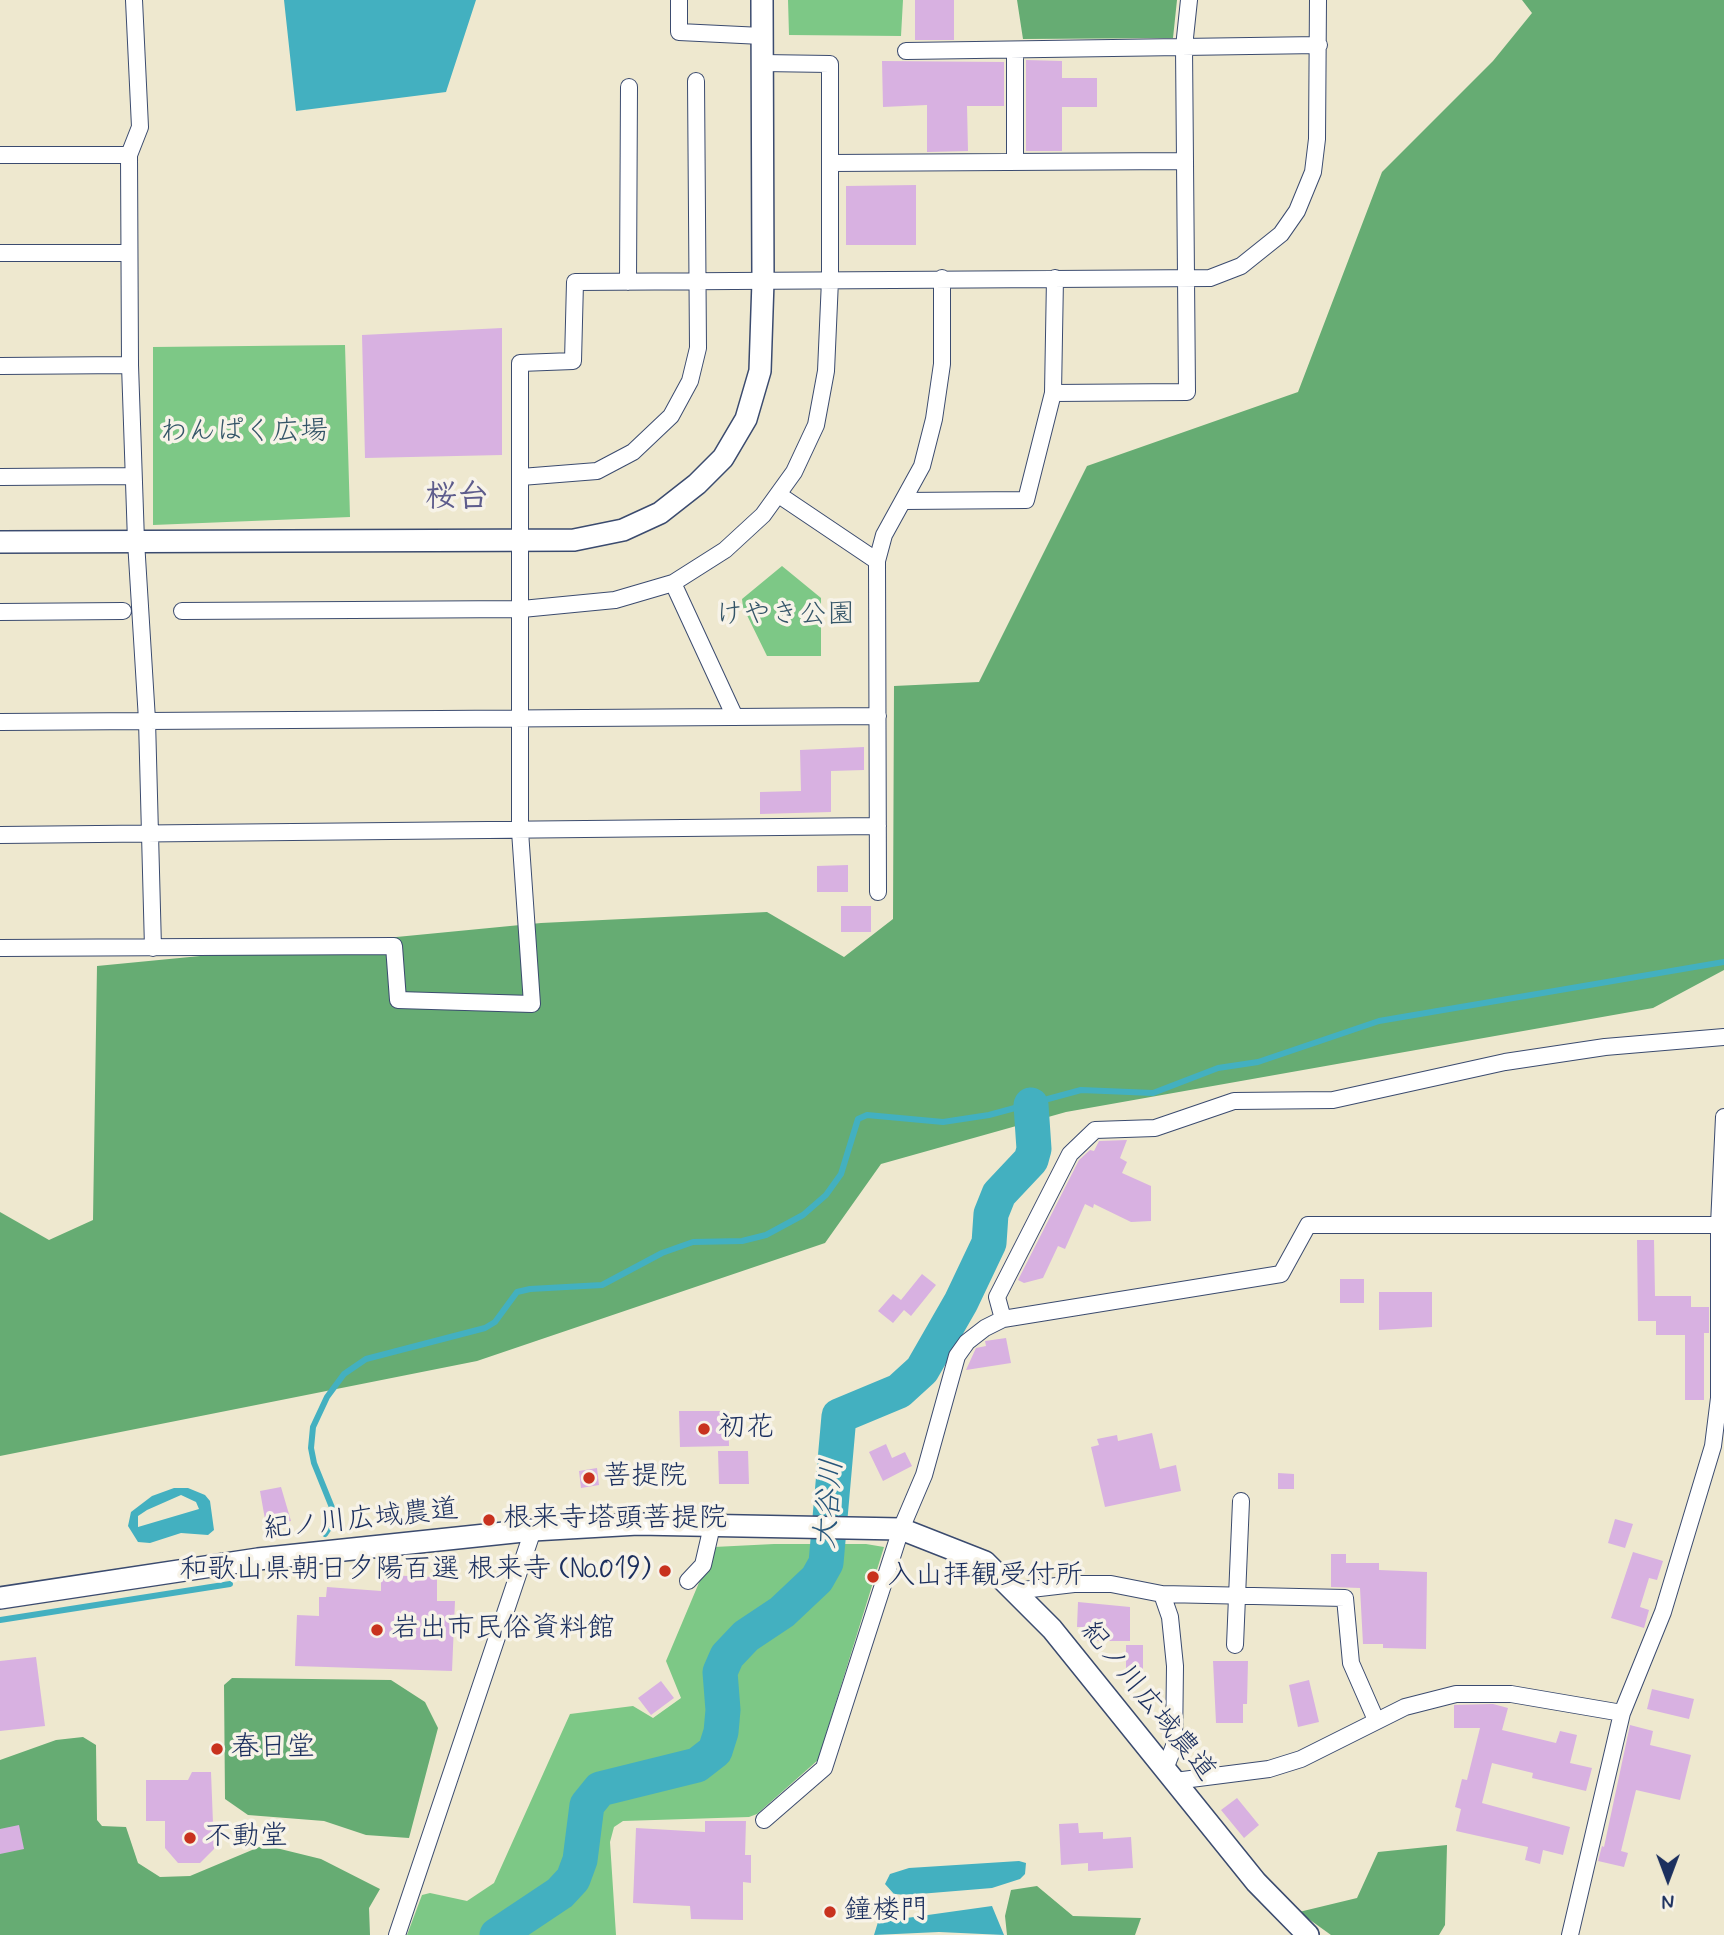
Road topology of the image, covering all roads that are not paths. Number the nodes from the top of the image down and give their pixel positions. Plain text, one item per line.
1 (134, 0) edge
2 (679, 0) edge
3 (762, 0) edge
4 (1189, 0) edge
5 (1318, 0) edge
6 (762, 36) junction
7 (1319, 44) junction
8 (1184, 47) junction
9 (906, 51) dead end
10 (1015, 51) junction
11 (762, 63) junction
12 (696, 81) dead end
13 (629, 87) dead end
14 (0, 155) edge
15 (129, 155) junction
16 (1184, 161) junction
17 (1015, 162) junction
18 (830, 163) junction
19 (0, 253) edge
20 (129, 253) junction
21 (942, 278) junction
22 (1055, 278) junction
23 (1185, 278) junction
24 (831, 280) junction
25 (763, 281) junction
26 (628, 282) junction
27 (696, 284) junction
28 (130, 365) junction
29 (0, 366) edge
30 (1053, 393) junction
31 (133, 475) junction
32 (0, 477) edge
33 (521, 477) junction
34 (779, 495) junction
35 (904, 501) junction
36 (521, 540) junction
37 (136, 541) junction
38 (0, 542) edge
39 (877, 561) junction
40 (673, 583) junction
41 (522, 608) junction
42 (123, 611) dead end
43 (182, 611) dead end
44 (0, 612) edge
45 (734, 715) junction
46 (878, 716) junction
47 (147, 720) junction
48 (520, 720) junction
49 (0, 722) edge
50 (878, 826) junction
51 (520, 831) junction
52 (150, 834) junction
53 (0, 835) edge
54 (878, 892) dead end
55 (0, 948) edge
56 (153, 948) junction
57 (1724, 1037) edge
58 (1724, 1117) edge
59 (1722, 1225) edge
60 (1003, 1319) junction
61 (1241, 1501) dead end
62 (712, 1526) junction
63 (901, 1529) junction
64 (533, 1530) junction
65 (688, 1581) dead end
66 (1014, 1591) junction
67 (1162, 1594) junction
68 (1235, 1595) junction
69 (0, 1598) edge
70 (1235, 1645) dead end
71 (1622, 1713) junction
72 (1376, 1720) junction
73 (1170, 1775) junction
74 (764, 1820) dead end
75 (397, 1935) edge
76 (1308, 1935) edge
77 (1570, 1935) edge

1 - 15 street
2 - 6 street
3 - 6 street
4 - 8 street
5 - 7 street
6 - 11 street
7 - 8 street
7 - 23 street
8 - 10 street
8 - 16 street
9 - 10 street
10 - 17 street
11 - 18 street
11 - 25 street
12 - 27 street
13 - 26 street
14 - 15 street
15 - 20 street
16 - 17 street
16 - 23 street
17 - 18 street
18 - 24 street
19 - 20 street
20 - 28 street
21 - 22 street
21 - 24 street
21 - 35 street
22 - 23 street
22 - 30 street
23 - 30 street
24 - 25 street
24 - 34 street
25 - 27 street
25 - 36 street
26 - 27 street
26 - 33 street
27 - 33 street
28 - 29 street
28 - 31 street
30 - 35 street
31 - 32 street
31 - 37 street
33 - 36 street
34 - 39 street
34 - 40 street
35 - 39 street
36 - 37 street
36 - 41 street
37 - 38 street
37 - 47 street
39 - 46 street
40 - 41 street
40 - 45 street
41 - 43 street
41 - 48 street
42 - 44 street
45 - 46 street
45 - 48 street
46 - 50 street
47 - 48 street
47 - 49 street
47 - 52 street
48 - 51 street
50 - 51 street
50 - 54 street
51 - 52 street
51 - 56 street
52 - 53 street
52 - 56 street
55 - 56 street
57 - 60 street
58 - 59 street
59 - 60 street
59 - 71 street
60 - 63 street
61 - 68 street
62 - 63 street, 紀ノ川広域農道
62 - 64 street, 紀ノ川広域農道
62 - 65 street
63 - 66 street, 紀ノ川広域農道
63 - 74 street
64 - 69 street, 紀ノ川広域農道
64 - 75 street
66 - 67 street
66 - 73 street, 紀ノ川広域農道
67 - 68 street
67 - 73 street
68 - 70 street
68 - 72 street
71 - 72 street
71 - 77 street
72 - 73 street
73 - 76 street, 紀ノ川広域農道

